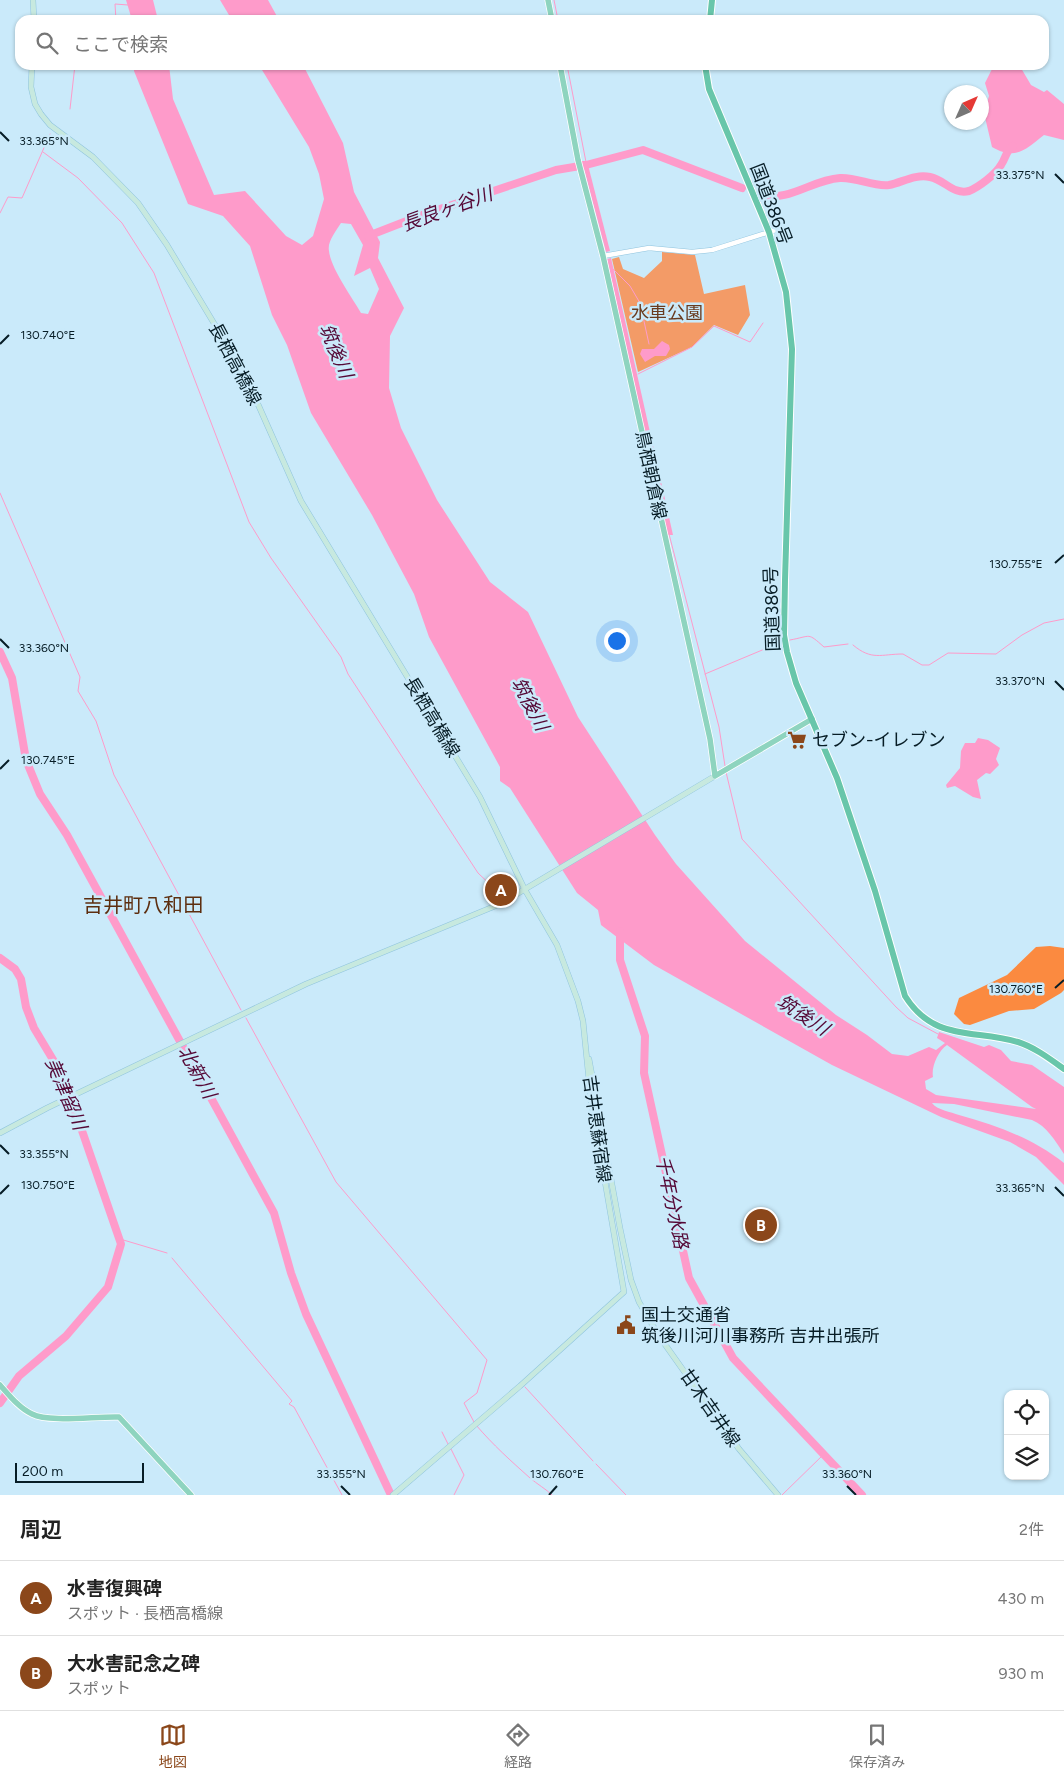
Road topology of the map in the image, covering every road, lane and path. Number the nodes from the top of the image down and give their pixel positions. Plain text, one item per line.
1 (32, 0) edge
2 (548, 0) edge
3 (712, 0) edge
4 (34, 15) edge
5 (551, 15) edge
6 (710, 15) edge
7 (32, 70) edge
8 (561, 70) edge
9 (706, 70) edge
10 (782, 228) dead end
11 (769, 232) junction
12 (604, 256) junction
13 (812, 719) junction
14 (715, 776) junction
15 (528, 888) junction
16 (588, 1054) junction
17 (1064, 1069) edge
18 (0, 1133) edge
19 (2, 1387) edge
20 (191, 1495) edge
21 (394, 1495) edge
22 (778, 1495) edge

1 - 4 main road
2 - 5 main road
3 - 6 highway
7 - 15 main road, 長栖高橋線
8 - 12 main road, 鳥栖朝倉線
9 - 11 highway, 国道386号
10 - 11 street
11 - 12 street
11 - 13 highway, 国道386号
12 - 14 main road, 鳥栖朝倉線
13 - 14 main road
13 - 17 highway, 国道386号
14 - 15 main road
15 - 16 main road, 吉井恵蘇宿線
15 - 18 main road
16 - 21 main road, 吉井恵蘇宿線
16 - 22 main road, 甘木吉井線
19 - 20 main road

